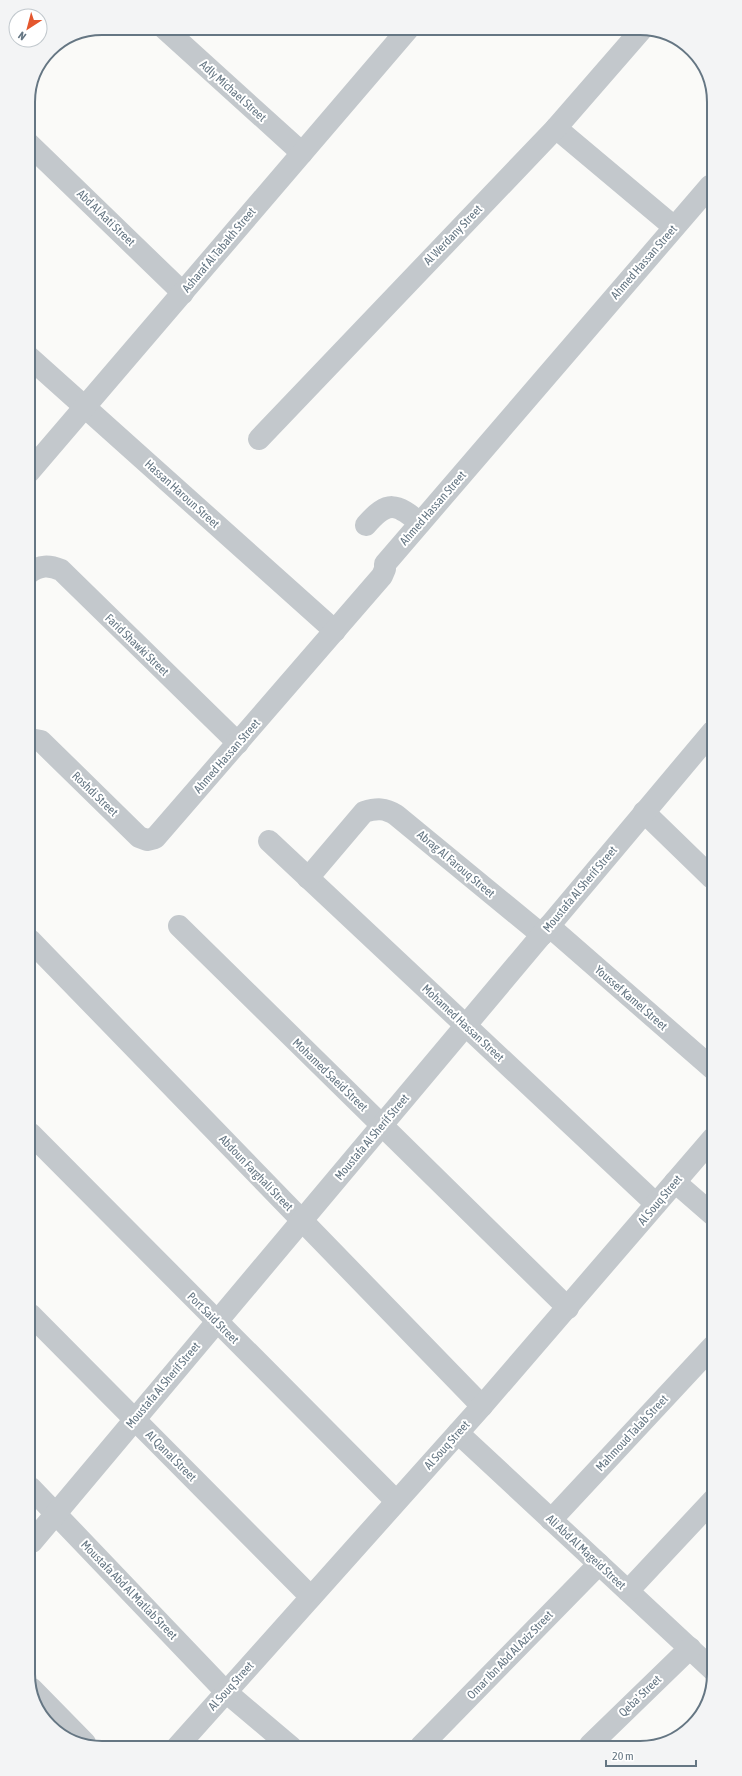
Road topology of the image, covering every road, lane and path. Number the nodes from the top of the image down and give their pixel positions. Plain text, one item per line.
1 (172, 35) edge
2 (398, 35) edge
3 (637, 35) edge
4 (556, 128) junction
5 (35, 150) edge
6 (302, 153) junction
7 (707, 189) edge
8 (674, 226) junction
9 (183, 293) junction
10 (35, 363) edge
11 (84, 408) junction
12 (259, 439) dead end
13 (35, 465) edge
14 (420, 523) junction
15 (366, 525) dead end
16 (35, 569) edge
17 (336, 631) junction
18 (707, 738) edge
19 (35, 740) edge
20 (238, 743) junction
21 (644, 812) junction
22 (161, 832) joint
23 (269, 841) dead end
24 (707, 873) edge
25 (308, 878) junction
26 (179, 926) dead end
27 (545, 930) junction
28 (35, 945) edge
29 (466, 1025) junction
30 (707, 1066) edge
31 (382, 1125) junction
32 (35, 1138) edge
33 (707, 1145) edge
34 (675, 1182) junction
35 (656, 1204) junction
36 (707, 1210) edge
37 (302, 1220) junction
38 (568, 1308) junction
39 (35, 1319) edge
40 (216, 1322) junction
41 (707, 1352) edge
42 (482, 1406) junction
43 (134, 1420) junction
44 (458, 1433) junction
45 (35, 1492) edge
46 (396, 1501) junction
47 (707, 1506) edge
48 (55, 1514) junction
49 (551, 1520) junction
50 (35, 1538) edge
51 (600, 1564) junction
52 (628, 1591) junction
53 (311, 1597) junction
54 (690, 1648) junction
55 (707, 1664) edge
56 (226, 1692) junction
57 (40, 1697) edge
58 (78, 1736) edge
59 (182, 1741) edge
60 (284, 1741) edge
61 (426, 1741) edge
62 (594, 1741) edge

1 - 6 street, Adly Michael Street
2 - 6 street, Asharaf Al Tabakh Street
3 - 4 street, Al Werdany Street
4 - 8 street
4 - 12 street, Al Werdany Street
5 - 9 street, Abd Al Aati Street
6 - 9 street, Asharaf Al Tabakh Street
7 - 8 street, Ahmed Hassan Street
8 - 14 street, Ahmed Hassan Street
9 - 11 street, Asharaf Al Tabakh Street
10 - 11 street, Hassan Haroun Street
11 - 13 street, Asharaf Al Tabakh Street
11 - 17 street, Hassan Haroun Street
14 - 15 street
14 - 17 street, Ahmed Hassan Street
16 - 20 street, Farid Shawki Street
17 - 20 street, Ahmed Hassan Street
18 - 21 street, Moustafa Al Sherif Street
19 - 22 street, Roshdi Street
20 - 22 street, Ahmed Hassan Street
21 - 24 street
21 - 27 street, Moustafa Al Sherif Street
23 - 25 street, Mohamed Hassan Street
25 - 27 street, Abrag Al Farouq Street
25 - 29 street, Mohamed Hassan Street
26 - 31 street, Mohamed Saeid Street
27 - 29 street, Moustafa Al Sherif Street
27 - 30 street, Youssef Kamel Street
28 - 37 street, Abdoun Farghali Street
29 - 31 street, Moustafa Al Sherif Street
29 - 35 street, Mohamed Hassan Street
31 - 37 street, Moustafa Al Sherif Street
31 - 38 street, Mohamed Saeid Street
32 - 40 street, Port Said Street
33 - 34 street, Al Souq Street
34 - 35 street, Al Souq Street
34 - 36 street
35 - 38 street, Al Souq Street
37 - 40 street, Moustafa Al Sherif Street
37 - 42 street, Abdoun Farghali Street
38 - 42 street, Al Souq Street
39 - 43 street, Al Qanal Street
40 - 43 street, Moustafa Al Sherif Street
40 - 46 street, Port Said Street
41 - 49 street, Mahmoud Talab Street
42 - 44 street, Al Souq Street
43 - 48 street, Moustafa Al Sherif Street
43 - 53 street, Al Qanal Street
44 - 46 street, Al Souq Street
44 - 49 street, Ali Abd Al Mageid Street
45 - 48 street, Moustafa Abd Al Matlab Street
46 - 53 street, Al Souq Street
47 - 52 street
48 - 50 street, Moustafa Al Sherif Street
48 - 56 street, Moustafa Abd Al Matlab Street
49 - 51 street, Ali Abd Al Mageid Street
51 - 52 street, Ali Abd Al Mageid Street
51 - 61 street, Omar Ibn Abd Al Aziz Street
52 - 54 street, Ali Abd Al Mageid Street
53 - 56 street, Al Souq Street
54 - 55 street, Ali Abd Al Mageid Street
54 - 62 street, Qeba' Street
56 - 59 street, Al Souq Street
56 - 60 street, Moustafa Abd Al Matlab Street
57 - 58 street

